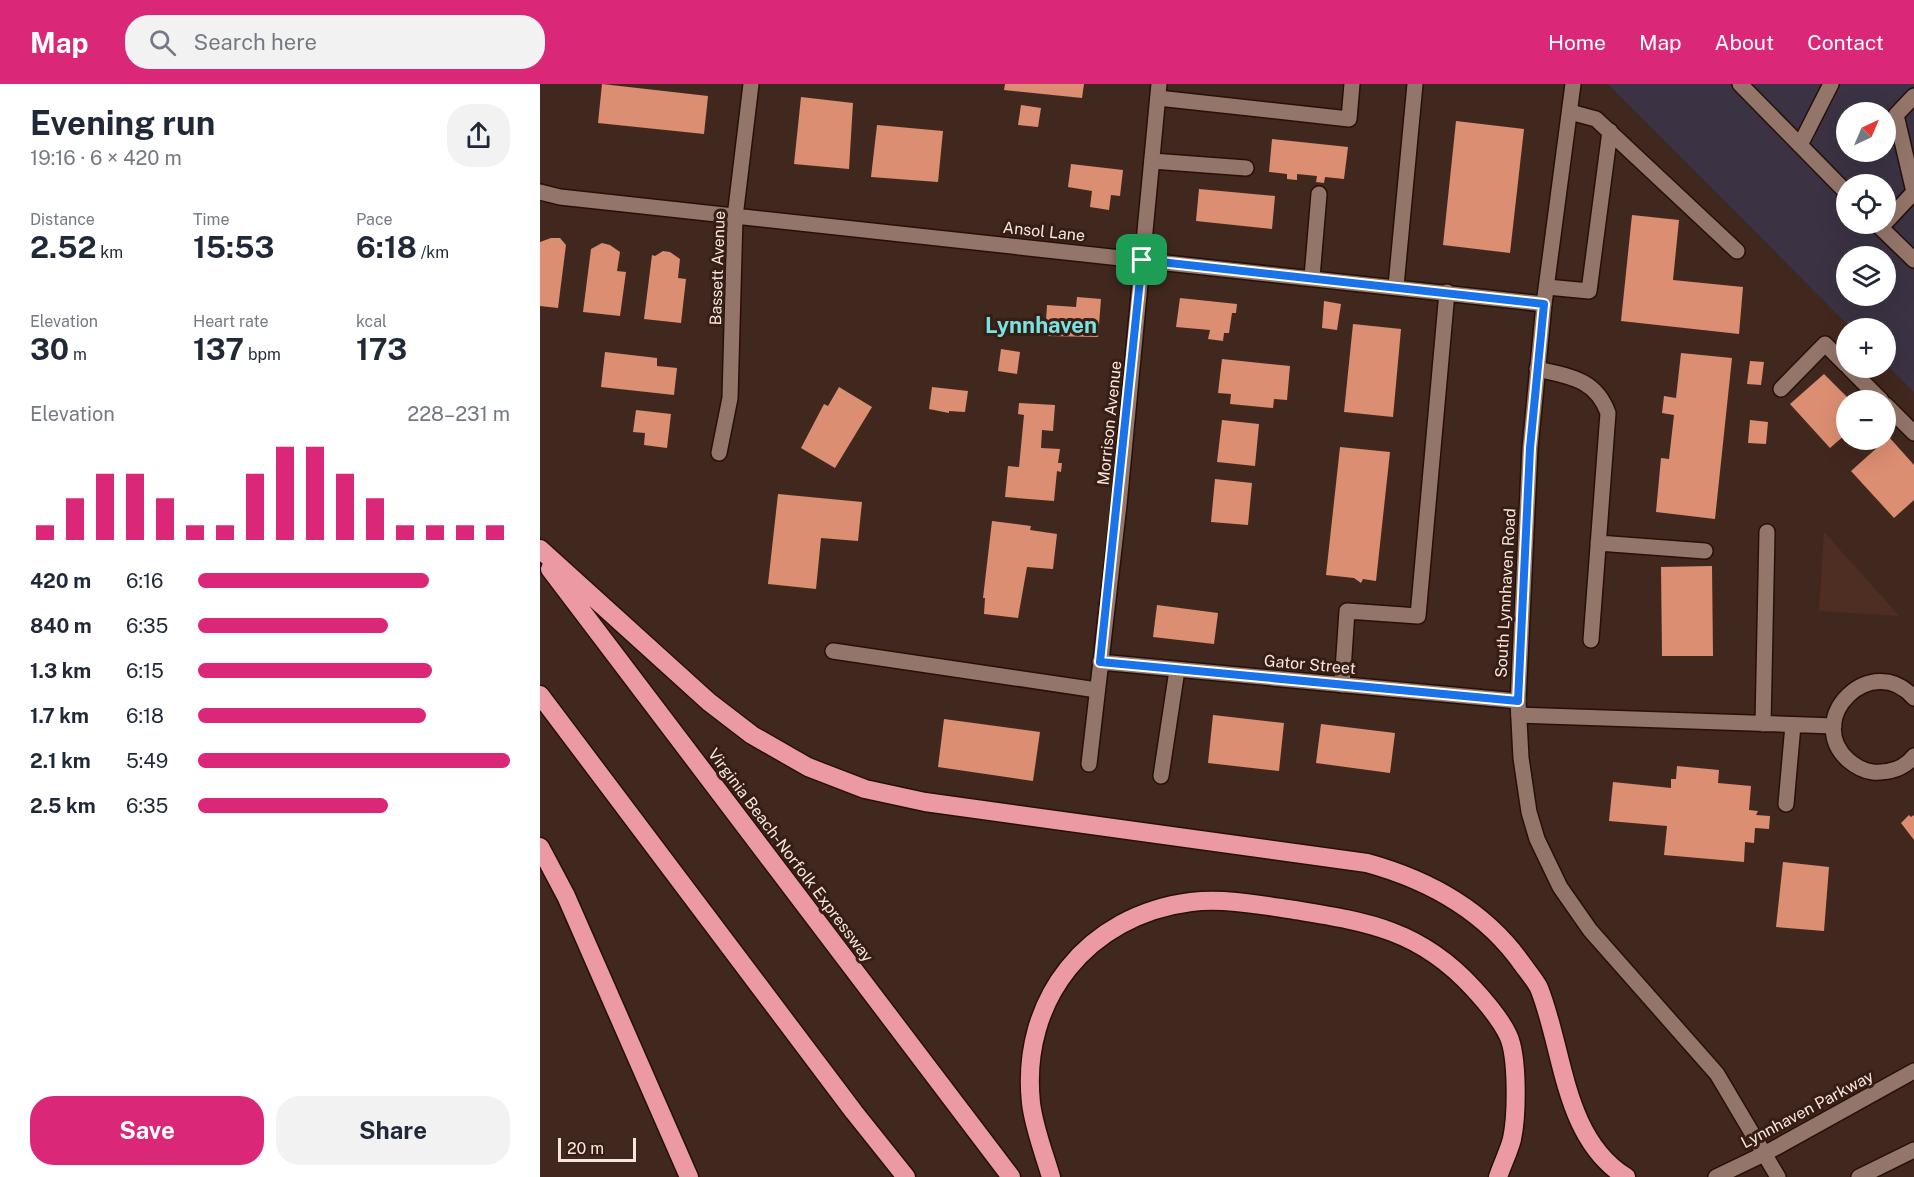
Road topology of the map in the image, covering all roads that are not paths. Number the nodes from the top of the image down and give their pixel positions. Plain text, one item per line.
1 (751, 84) edge
2 (1352, 84) edge
3 (1415, 84) edge
4 (1573, 84) edge
5 (1740, 84) edge
6 (1831, 84) edge
7 (1159, 91) edge
8 (1914, 96) edge
9 (1570, 112) junction
10 (1610, 131) junction
11 (1800, 145) junction
12 (1152, 161) junction
13 (1246, 168) dead end
14 (1836, 182) edge
15 (540, 192) edge
16 (1914, 192) edge
17 (1319, 194) dead end
18 (1896, 210) edge
19 (735, 217) junction
20 (1891, 234) edge
21 (1737, 251) dead end
22 (1142, 260) junction
23 (1914, 261) edge
24 (1312, 277) junction
25 (1396, 286) junction
26 (1546, 287) junction
27 (1447, 292) junction
28 (1544, 304) junction
29 (1836, 355) edge
30 (1537, 369) junction
31 (1860, 378) edge
32 (1781, 389) dead end
33 (1871, 390) edge
34 (1896, 415) edge
35 (1914, 433) edge
36 (719, 453) dead end
37 (1767, 532) dead end
38 (1598, 543) junction
39 (540, 549) edge
40 (1706, 551) dead end
41 (540, 556) edge
42 (1591, 640) dead end
43 (833, 651) dead end
44 (1100, 662) junction
45 (1177, 670) junction
46 (1342, 685) junction
47 (1097, 690) junction
48 (540, 695) edge
49 (1914, 698) edge
50 (1518, 708) junction
51 (1763, 724) junction
52 (1794, 725) junction
53 (1834, 726) junction
54 (1914, 756) edge
55 (1089, 764) dead end
56 (1161, 776) dead end
57 (1786, 804) dead end
58 (540, 847) edge
59 (1914, 1071) edge
60 (1914, 1150) edge
61 (1766, 1153) junction
62 (689, 1177) edge
63 (906, 1177) edge
64 (1011, 1177) edge
65 (1051, 1177) edge
66 (1498, 1177) edge
67 (1626, 1177) edge
68 (1716, 1177) edge
69 (1778, 1177) edge
70 (1859, 1177) edge

1 - 19 street, Bassett Avenue
2 - 7 street
3 - 25 street
4 - 9 street, South Lynnhaven Road
5 - 11 street
6 - 11 street
7 - 12 street, Morrison Avenue
8 - 16 street
9 - 10 street
9 - 26 street, South Lynnhaven Road
10 - 21 street
10 - 26 street
11 - 14 street
12 - 13 street
12 - 22 street, Morrison Avenue
15 - 19 street, Ansol Lane
16 - 18 street
17 - 24 street
19 - 22 street, Ansol Lane
19 - 36 street, Bassett Avenue
20 - 23 street
22 - 24 street, Ansol Lane
22 - 44 street, Morrison Avenue
24 - 25 street, Ansol Lane
25 - 27 street, Ansol Lane
26 - 28 street, South Lynnhaven Road
27 - 28 street, Ansol Lane
27 - 46 street
28 - 30 street, South Lynnhaven Road
29 - 32 street
30 - 38 street
30 - 50 street, South Lynnhaven Road
31 - 33 street
34 - 35 street
37 - 51 street
38 - 40 street
38 - 42 street
39 - 67 highway
41 - 64 highway, Virginia Beach-Norfolk Expressway
43 - 47 street
44 - 45 street, Gator Street
44 - 47 street, Morrison Avenue
45 - 46 street, Gator Street
45 - 56 street
46 - 50 street, Gator Street
47 - 55 street, Morrison Avenue
48 - 63 highway
49 - 53 street
50 - 51 street, Gator Street
50 - 61 street, South Lynnhaven Road
51 - 52 street, Gator Street
52 - 53 street, Gator Street
52 - 57 street
53 - 54 street
58 - 62 highway
59 - 61 street, Lynnhaven Parkway
60 - 70 street
61 - 68 street, Lynnhaven Parkway
61 - 69 street, South Lynnhaven Road
65 - 66 highway

